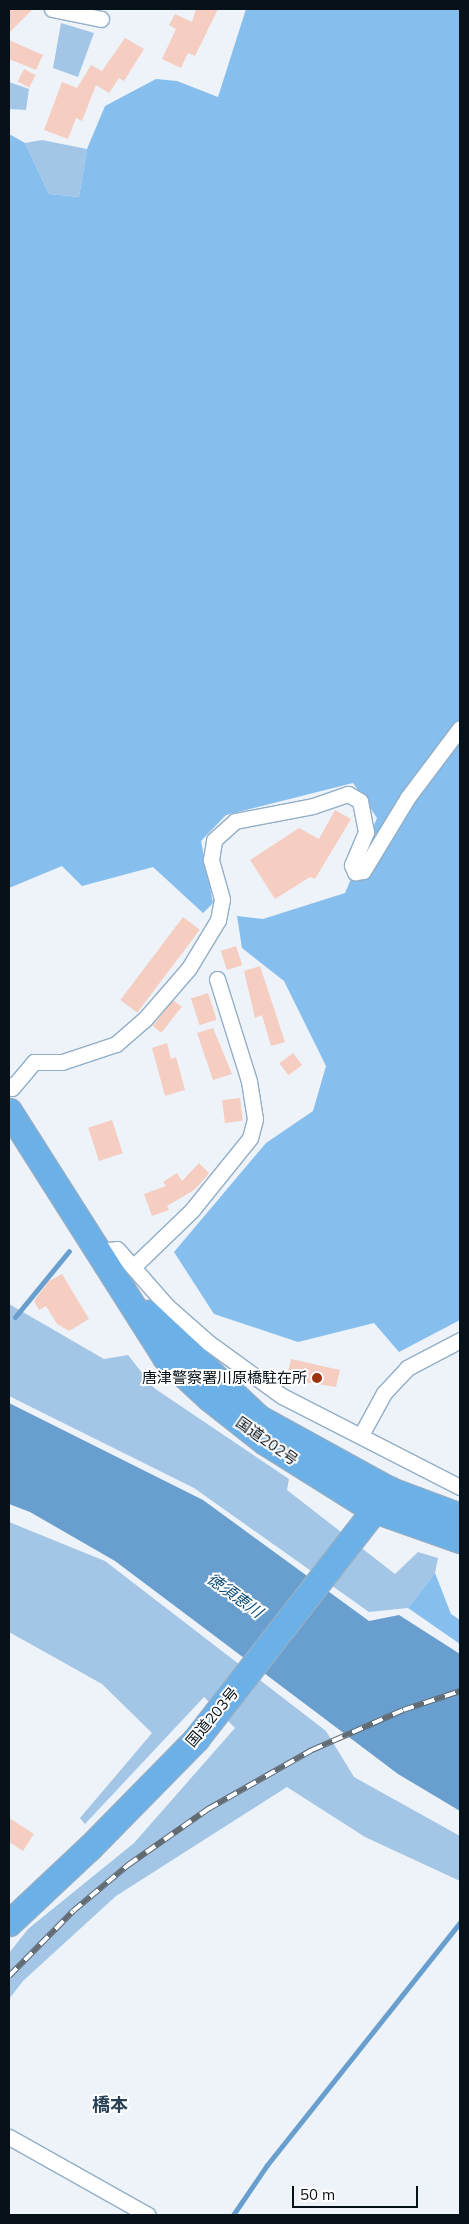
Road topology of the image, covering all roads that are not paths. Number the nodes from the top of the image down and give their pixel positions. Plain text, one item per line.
1 (52, 9) edge
2 (101, 19) dead end
3 (460, 728) edge
4 (217, 979) dead end
5 (9, 1085) edge
6 (9, 1111) edge
7 (125, 1276) junction
8 (460, 1340) edge
9 (361, 1435) junction
10 (460, 1487) edge
11 (390, 1490) junction
12 (372, 1509) junction
13 (460, 1516) edge
14 (460, 1540) edge
15 (9, 1923) edge
16 (9, 2137) edge
17 (148, 2215) edge

1 - 2 street
3 - 5 street
4 - 7 street
6 - 7 highway, 国道202号
7 - 9 street
7 - 11 highway, 国道202号
7 - 12 highway, 国道202号
8 - 9 street
9 - 10 street
11 - 12 highway, 国道203号
11 - 13 highway, 国道202号
12 - 14 highway, 国道202号
12 - 15 highway, 国道203号
16 - 17 street

